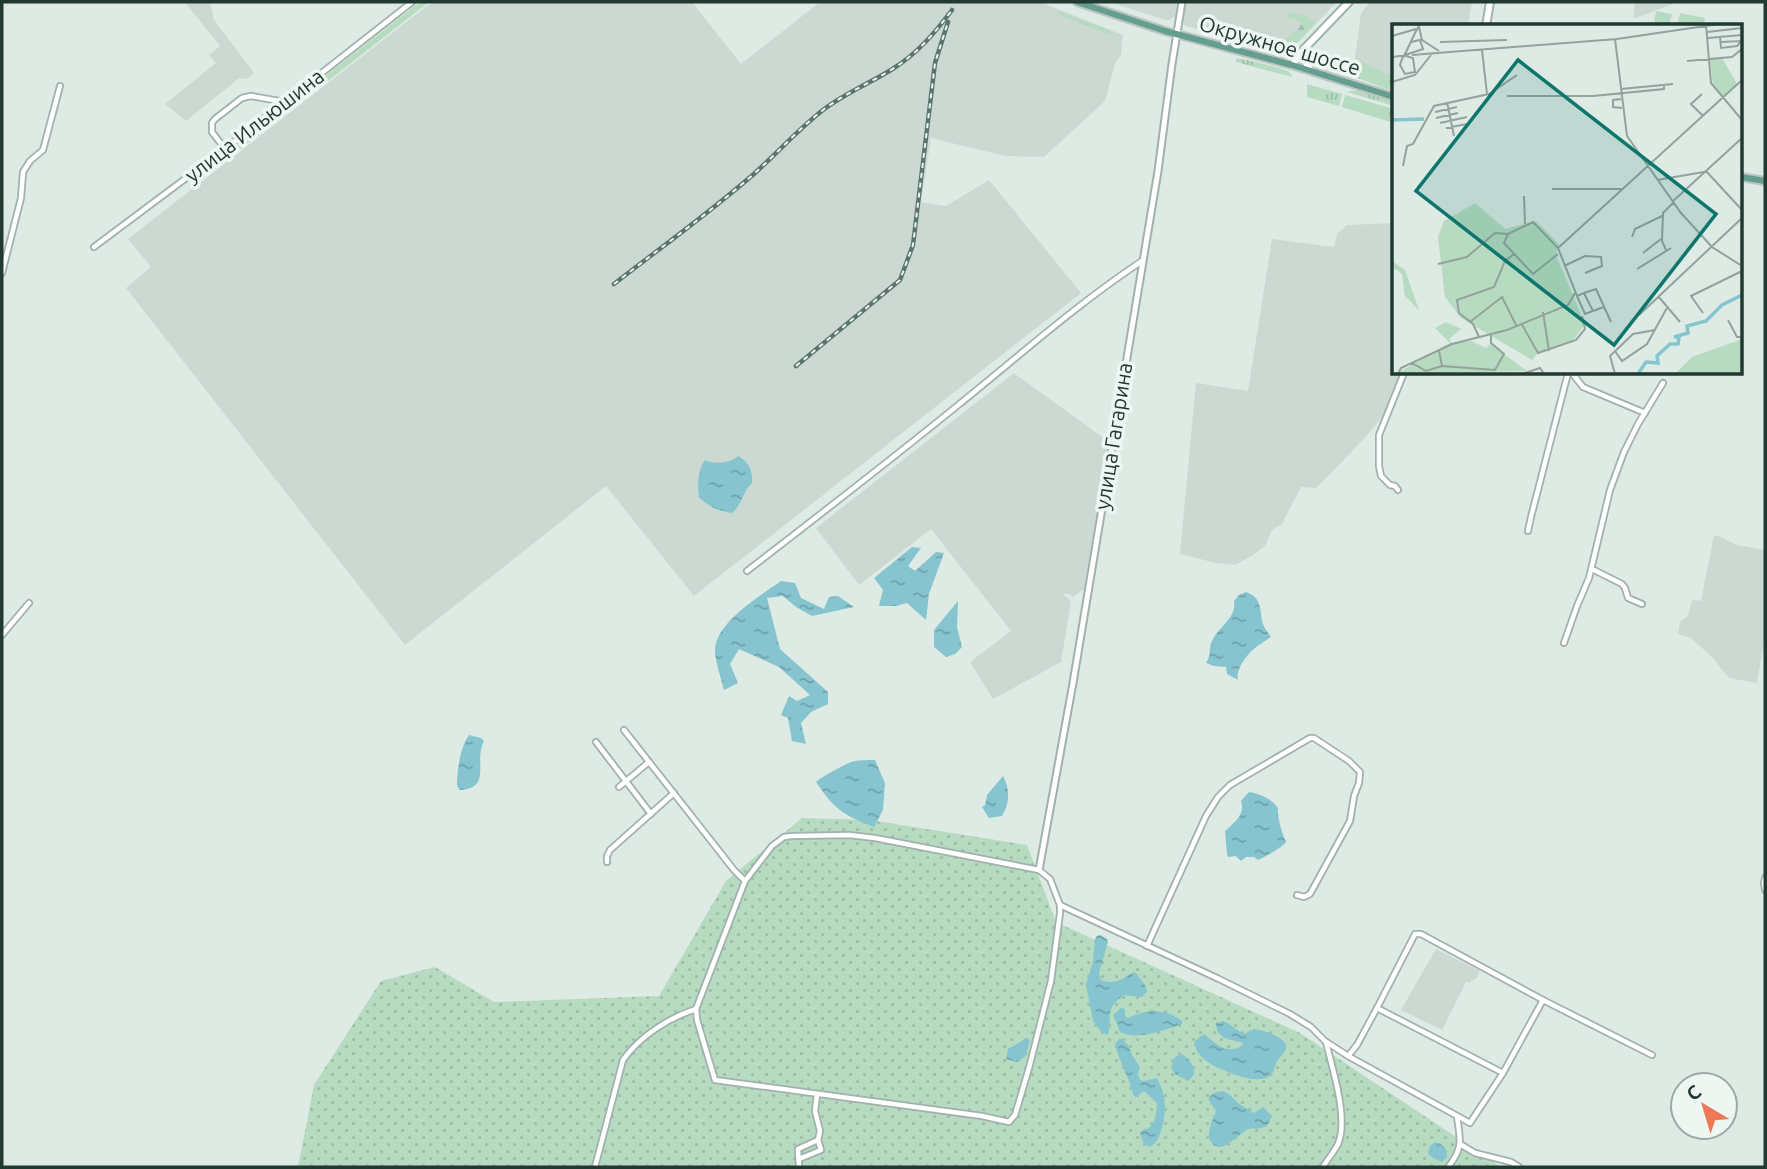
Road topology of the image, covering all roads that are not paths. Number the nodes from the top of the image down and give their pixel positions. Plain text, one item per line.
1 (412, 2) edge
2 (1077, 2) edge
3 (1182, 2) edge
4 (1349, 2) edge
5 (1490, 2) edge
6 (1486, 24) edge
7 (1176, 34) junction
8 (1304, 49) junction
9 (1292, 65) junction
10 (1310, 70) junction
11 (60, 86) dead end
12 (1392, 96) edge
13 (285, 102) junction
14 (225, 149) junction
15 (1742, 177) edge
16 (1765, 181) edge
17 (94, 247) dead end
18 (1142, 261) junction
19 (2, 273) edge
20 (1404, 374) edge
21 (1570, 374) edge
22 (1571, 374) edge
23 (1664, 383) dead end
24 (1645, 413) junction
25 (1398, 490) dead end
26 (1528, 531) dead end
27 (1592, 569) junction
28 (747, 571) dead end
29 (29, 603) dead end
30 (1642, 604) dead end
31 (2, 635) edge
32 (1564, 643) dead end
33 (624, 730) dead end
34 (596, 742) dead end
35 (649, 762) junction
36 (626, 781) junction
37 (619, 787) dead end
38 (674, 793) junction
39 (651, 814) junction
40 (607, 862) dead end
41 (1039, 870) junction
42 (1765, 878) edge
43 (745, 881) junction
44 (1765, 890) edge
45 (1297, 895) dead end
46 (1060, 905) junction
47 (1147, 946) junction
48 (1543, 1000) junction
49 (1377, 1007) junction
50 (696, 1009) junction
51 (1325, 1041) junction
52 (1652, 1055) dead end
53 (1348, 1056) junction
54 (1503, 1073) junction
55 (817, 1094) junction
56 (1457, 1116) junction
57 (818, 1140) junction
58 (1461, 1144) junction
59 (799, 1159) junction
60 (1449, 1166) edge
61 (595, 1167) edge
62 (799, 1167) edge
63 (1323, 1167) edge
64 (1519, 1167) edge

1 - 13 street, улица Ильюшина
2 - 7 main road, Окружное шоссе
3 - 7 street, улица Гагарина
4 - 8 main road
5 - 6 main road
7 - 9 main road, Окружное шоссе
7 - 18 street, улица Гагарина
8 - 9 main road
8 - 10 main road
9 - 10 main road, Окружное шоссе
10 - 12 main road, Окружное шоссе
11 - 19 street
13 - 14 street, улица Ильюшина
13 - 14 street
14 - 17 street, улица Ильюшина
15 - 16 main road
18 - 28 street
18 - 41 street, улица Гагарина
20 - 25 street
21 - 26 street
22 - 24 street
23 - 24 street
24 - 27 street
27 - 30 street
27 - 32 street
29 - 31 street
33 - 35 street
34 - 36 street
35 - 36 street
35 - 38 street
36 - 37 street
36 - 39 street
38 - 39 street
38 - 43 street
39 - 40 street
41 - 43 street
41 - 46 street
42 - 44 street
43 - 50 street
45 - 47 street
46 - 47 street
46 - 55 street
47 - 51 street
48 - 49 street
48 - 52 street
48 - 54 street
49 - 53 street
49 - 54 street
50 - 55 street
50 - 61 street
51 - 53 street
51 - 63 street
53 - 56 street
54 - 56 street
55 - 57 street
56 - 58 street
57 - 59 street
57 - 59 street
58 - 60 street
58 - 64 street
59 - 62 street

